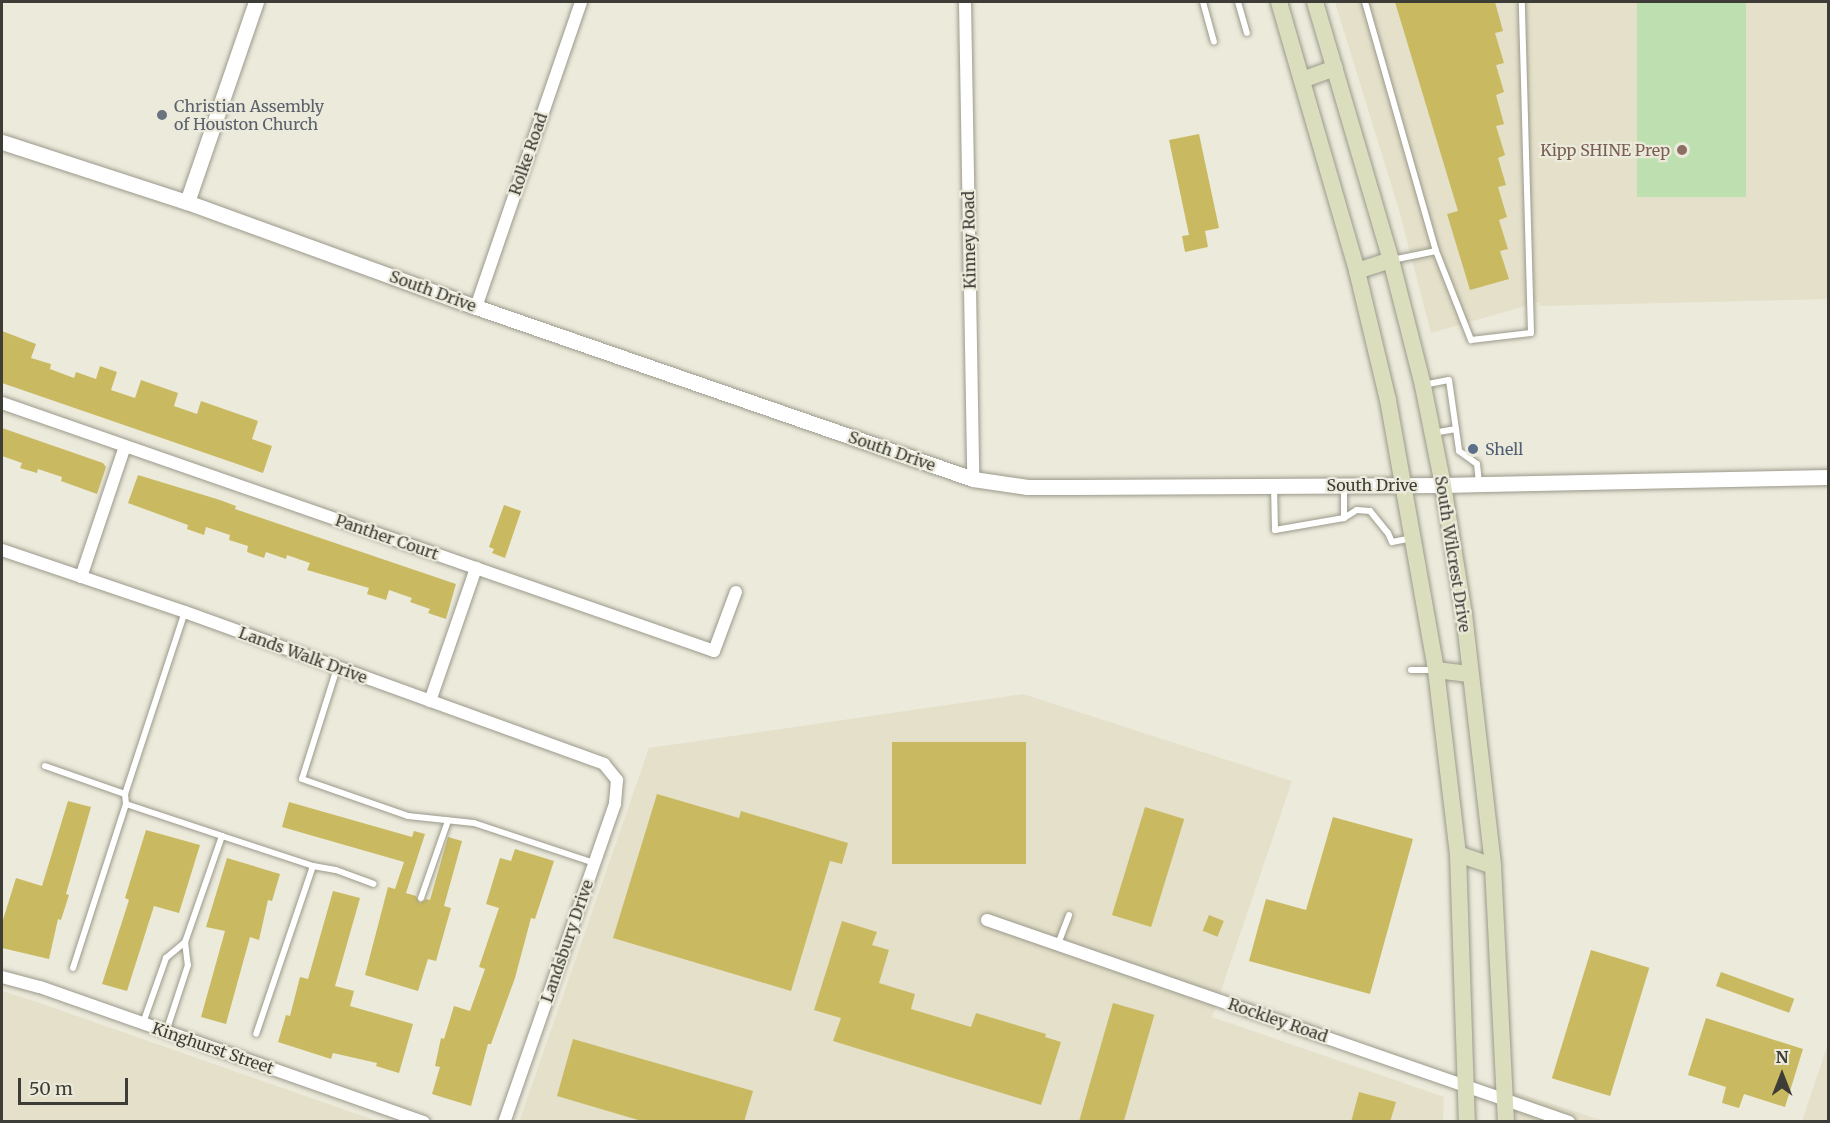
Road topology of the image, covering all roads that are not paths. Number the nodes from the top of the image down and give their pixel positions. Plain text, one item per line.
1 (256, 2) edge
2 (581, 2) edge
3 (965, 2) edge
4 (1203, 2) edge
5 (1238, 2) edge
6 (1279, 2) edge
7 (1315, 2) edge
8 (1365, 2) edge
9 (1522, 2) edge
10 (1247, 33) dead end
11 (1214, 42) dead end
12 (1335, 68) junction
13 (1302, 80) junction
14 (2, 142) edge
15 (187, 202) junction
16 (1436, 251) junction
17 (1391, 260) junction
18 (1357, 271) junction
19 (476, 307) junction
20 (1423, 386) junction
21 (2, 403) edge
22 (1456, 429) junction
23 (1432, 433) junction
24 (125, 446) junction
25 (1828, 477) edge
26 (974, 479) junction
27 (1479, 484) junction
28 (1344, 485) junction
29 (1404, 485) junction
30 (1443, 485) junction
31 (1274, 486) junction
32 (1344, 518) junction
33 (1412, 538) junction
34 (2, 550) edge
35 (477, 568) junction
36 (81, 577) junction
37 (736, 592) dead end
38 (185, 612) junction
39 (338, 667) junction
40 (1411, 670) dead end
41 (1436, 670) junction
42 (1472, 674) junction
43 (430, 701) junction
44 (604, 764) joint
45 (45, 766) dead end
46 (125, 794) junction
47 (126, 804) junction
48 (448, 821) junction
49 (222, 836) junction
50 (1458, 854) junction
51 (594, 863) junction
52 (313, 866) junction
53 (1493, 866) junction
54 (374, 884) dead end
55 (421, 898) dead end
56 (1069, 915) dead end
57 (987, 920) dead end
58 (185, 942) junction
59 (1058, 944) junction
60 (73, 968) dead end
61 (2, 977) edge
62 (143, 1023) junction
63 (166, 1032) junction
64 (256, 1035) dead end
65 (1468, 1087) junction
66 (1507, 1100) junction
67 (424, 1122) edge
68 (504, 1122) edge
69 (1467, 1122) edge
70 (1506, 1122) edge
71 (1569, 1122) edge

1 - 15 street
2 - 19 street, Rolke Road
3 - 26 street, Kinney Road
4 - 11 lane
5 - 10 lane
6 - 13 main road
7 - 12 main road, South Wilcrest Drive
8 - 16 lane
9 - 16 lane
12 - 13 main road
12 - 17 main road, South Wilcrest Drive
13 - 18 main road
14 - 15 street, South Drive
15 - 19 street, South Drive
16 - 17 lane
17 - 18 main road
17 - 20 main road, South Wilcrest Drive
18 - 29 main road
19 - 26 street, South Drive
20 - 22 lane
20 - 23 main road, South Wilcrest Drive
21 - 24 street, Panther Court
22 - 23 lane
22 - 27 lane
23 - 30 main road, South Wilcrest Drive
24 - 35 street, Panther Court
24 - 36 street
25 - 27 street, South Drive
26 - 31 street, South Drive
27 - 30 street, South Drive
28 - 29 street, South Drive
28 - 31 street, South Drive
28 - 32 lane
29 - 30 street, South Drive
29 - 33 main road
30 - 42 main road, South Wilcrest Drive
31 - 32 lane
32 - 33 lane
33 - 41 main road
34 - 36 street, Lands Walk Drive
35 - 37 street, Panther Court
35 - 43 street
36 - 38 street, Lands Walk Drive
38 - 39 street, Lands Walk Drive
38 - 46 lane
39 - 43 street, Lands Walk Drive
39 - 48 lane
40 - 41 lane
41 - 42 main road
41 - 50 main road
42 - 53 main road, South Wilcrest Drive
43 - 44 street, Lands Walk Drive
44 - 51 street, Landsbury Drive
45 - 46 lane
46 - 47 lane
47 - 49 lane
47 - 60 lane
48 - 51 lane
48 - 55 lane
49 - 52 lane
49 - 58 lane
50 - 53 main road
50 - 65 main road
51 - 68 street, Landsbury Drive
52 - 54 lane
52 - 64 lane
53 - 66 main road, South Wilcrest Drive
56 - 59 lane
57 - 59 street, Rockley Road
58 - 62 lane
58 - 63 lane
59 - 65 street, Rockley Road
61 - 62 street, Kinghurst Street
62 - 63 street, Kinghurst Street
63 - 67 street, Kinghurst Street
65 - 66 street, Rockley Road
65 - 69 main road
66 - 70 main road, South Wilcrest Drive
66 - 71 street, Rockley Road

